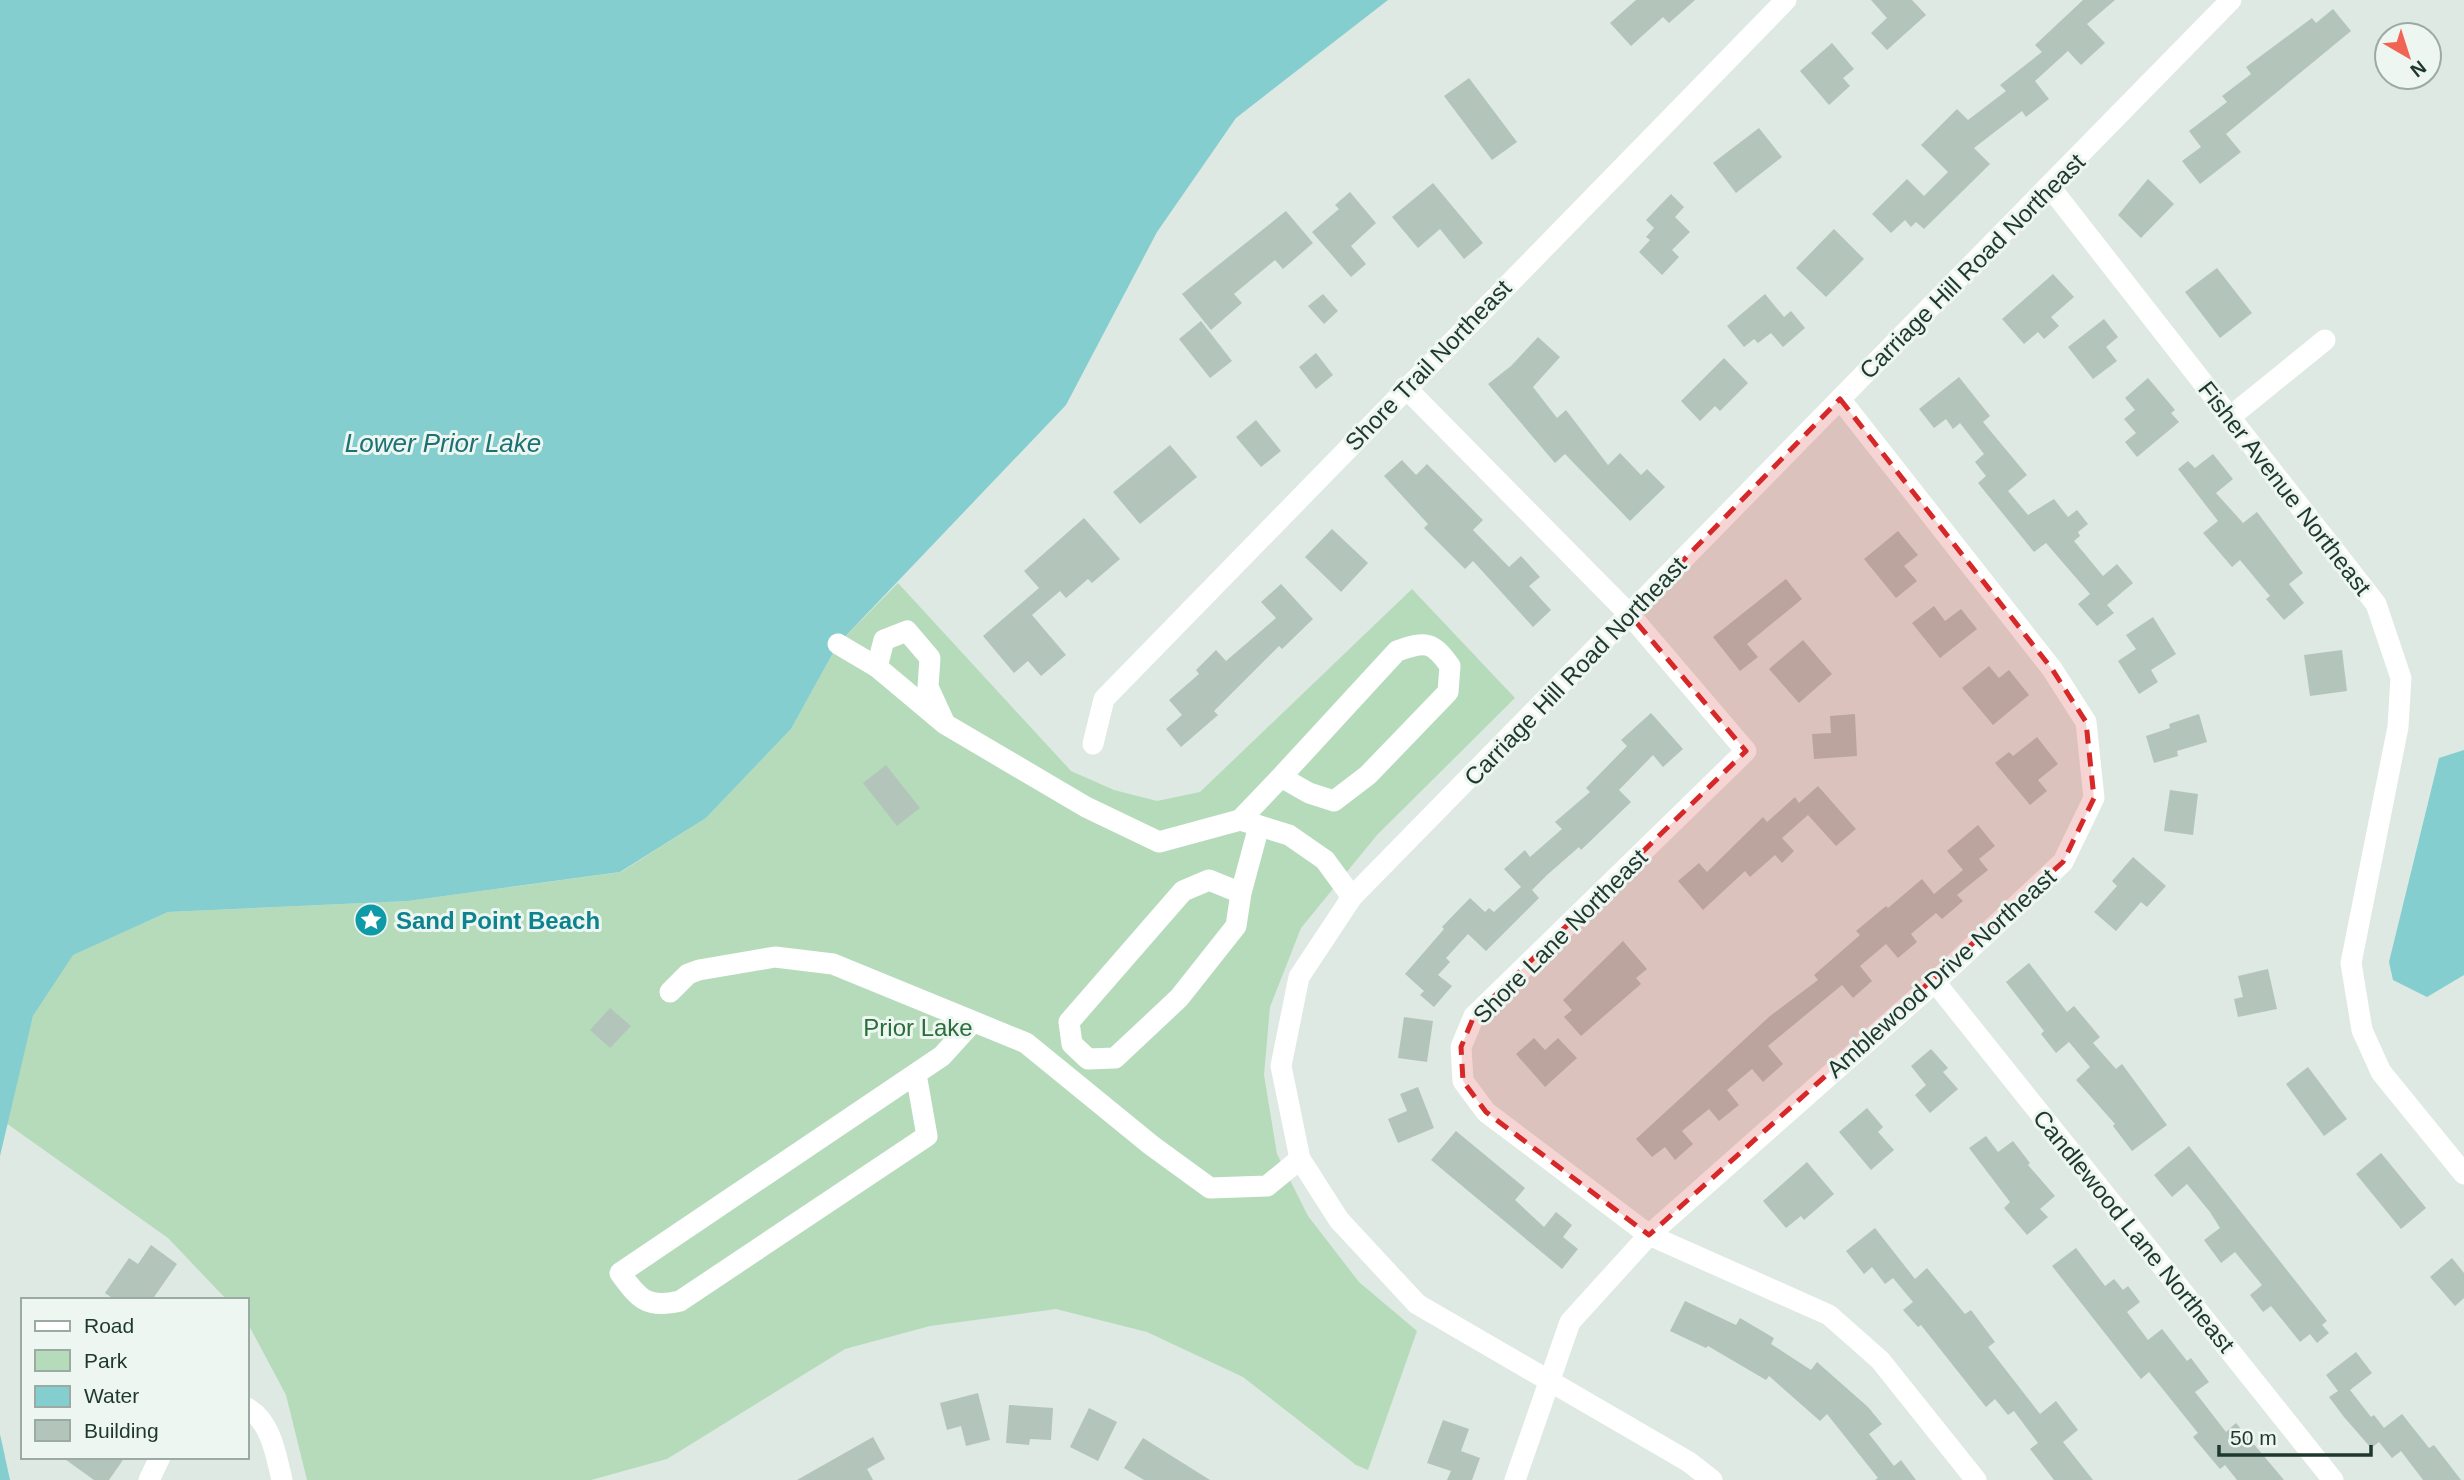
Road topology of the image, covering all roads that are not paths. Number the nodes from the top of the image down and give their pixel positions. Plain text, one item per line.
1 (1786, 0) edge
2 (2231, 0) edge
3 (2050, 187) junction
4 (2325, 340) dead end
5 (1405, 387) junction
6 (1840, 399) junction
7 (2230, 417) junction
8 (1630, 615) junction
9 (838, 644) dead end
10 (877, 667) junction
11 (945, 724) junction
12 (1093, 744) dead end
13 (1281, 777) junction
14 (1249, 823) junction
15 (1241, 892) junction
16 (1352, 897) junction
17 (1935, 982) junction
18 (670, 992) dead end
19 (972, 1023) junction
20 (916, 1074) junction
21 (1300, 1159) junction
22 (2464, 1174) edge
23 (1649, 1235) junction
24 (1549, 1380) junction
25 (248, 1409) edge
26 (159, 1459) edge
27 (149, 1480) edge
28 (282, 1480) edge
29 (1515, 1480) edge
30 (1712, 1480) edge
31 (1976, 1480) edge
32 (2333, 1480) edge

1 - 5 street, Shore Trail Northeast
2 - 3 street, Carriage Hill Road Northeast
3 - 6 street, Carriage Hill Road Northeast
3 - 7 street, Fisher Avenue Northeast
4 - 7 street
5 - 8 street, Shore Lane Northeast
5 - 12 street, Shore Trail Northeast
6 - 8 street, Carriage Hill Road Northeast
6 - 17 street, Amblewood Drive Northeast
7 - 22 street, Fisher Avenue Northeast
8 - 16 street, Carriage Hill Road Northeast
8 - 23 street, Shore Lane Northeast
9 - 10 street
10 - 11 street
10 - 11 street
11 - 14 street
13 - 13 street
13 - 14 street
14 - 15 street
14 - 16 street
15 - 15 street
16 - 21 street, Carriage Hill Road Northeast
17 - 23 street, Amblewood Drive Northeast
17 - 32 street, Candlewood Lane Northeast
18 - 19 street
19 - 20 street
19 - 21 street
20 - 20 street
21 - 24 street, Carriage Hill Road Northeast
23 - 24 street, Amblewood Drive Northeast
23 - 31 street, Shore Lane Northeast
24 - 29 street, Amblewood Drive Northeast
24 - 30 street, Carriage Hill Road Northeast
25 - 28 street
26 - 27 street

